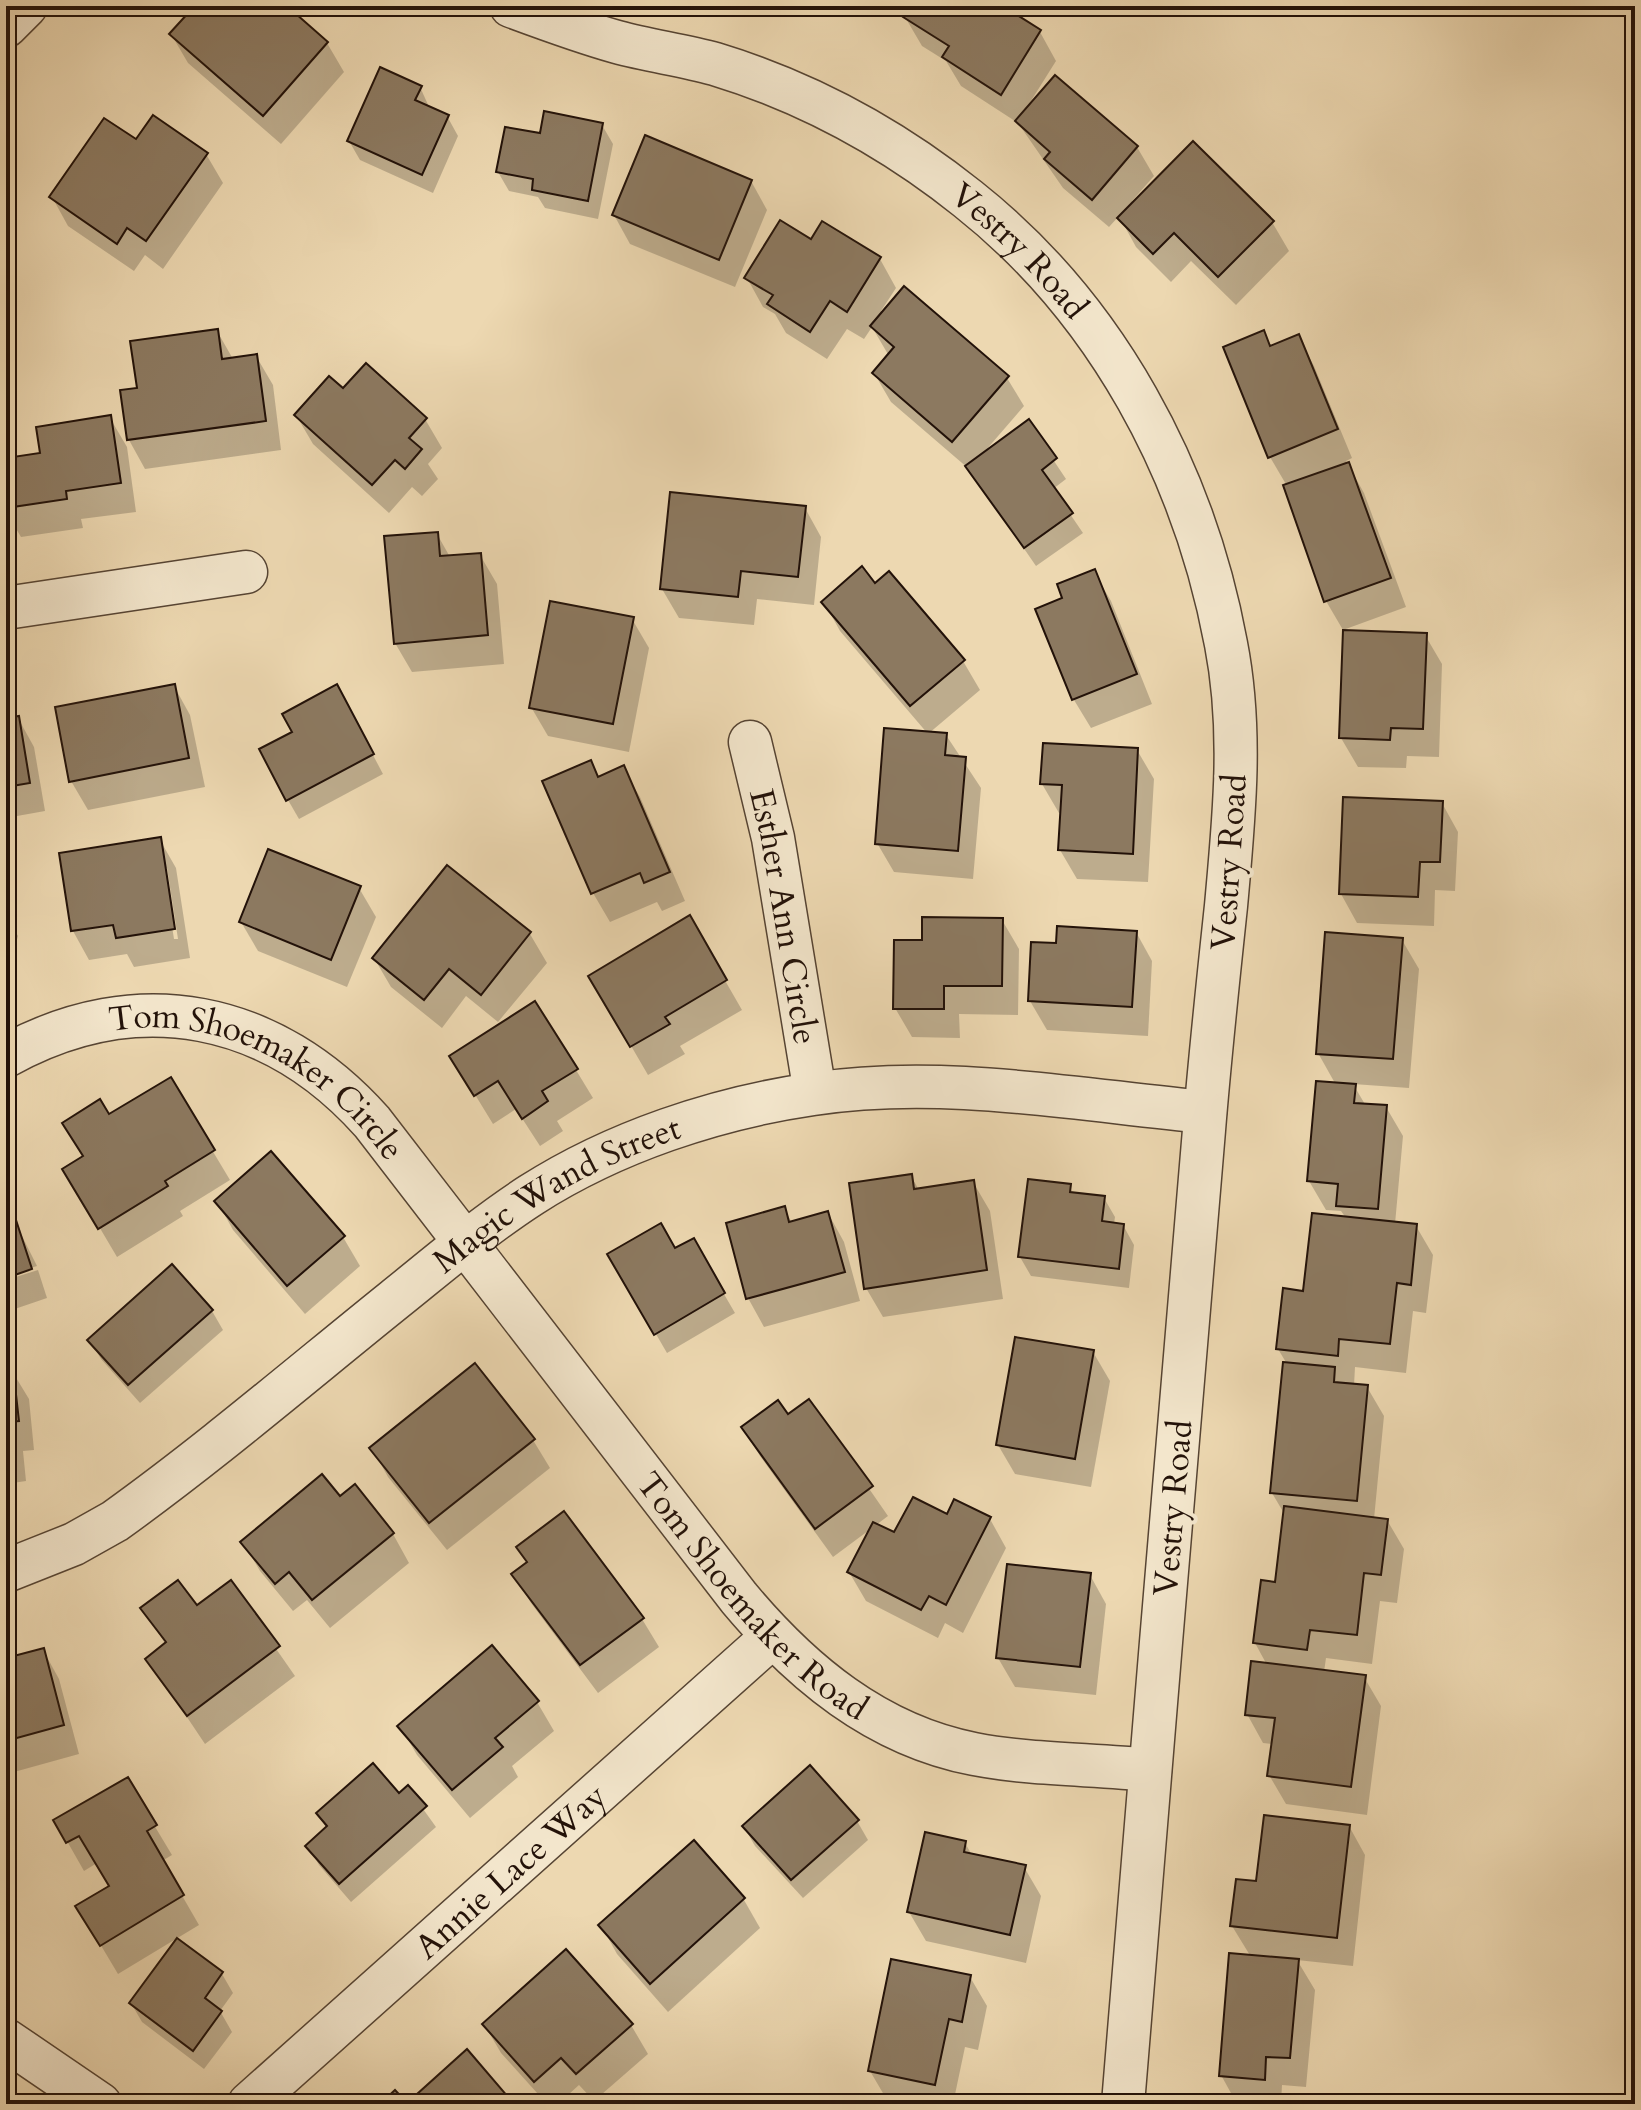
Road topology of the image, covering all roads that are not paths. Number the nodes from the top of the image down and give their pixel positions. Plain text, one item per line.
1 (26, 6) edge
2 (511, 6) edge
3 (6, 26) edge
4 (246, 572) dead end
5 (6, 608) edge
6 (750, 742) dead end
7 (6, 1056) edge
8 (815, 1093) junction
9 (1205, 1112) junction
10 (466, 1242) junction
11 (6, 1571) edge
12 (772, 1637) junction
13 (1150, 1770) junction
14 (6, 2040) edge
15 (100, 2104) edge
16 (249, 2104) edge
17 (1123, 2104) edge

1 - 3 street
2 - 9 street, Vestry Road
4 - 5 street
6 - 8 street, Esther Ann Circle
7 - 10 street, Tom Shoemaker Circle
8 - 9 street, Magic Wand Street
8 - 10 street, Magic Wand Street
9 - 13 street, Vestry Road
10 - 11 street, Magic Wand Street
10 - 12 street, Tom Shoemaker Road
12 - 13 street, Tom Shoemaker Road
12 - 16 street, Annie Lace Way
13 - 17 street, Vestry Road
14 - 15 street

